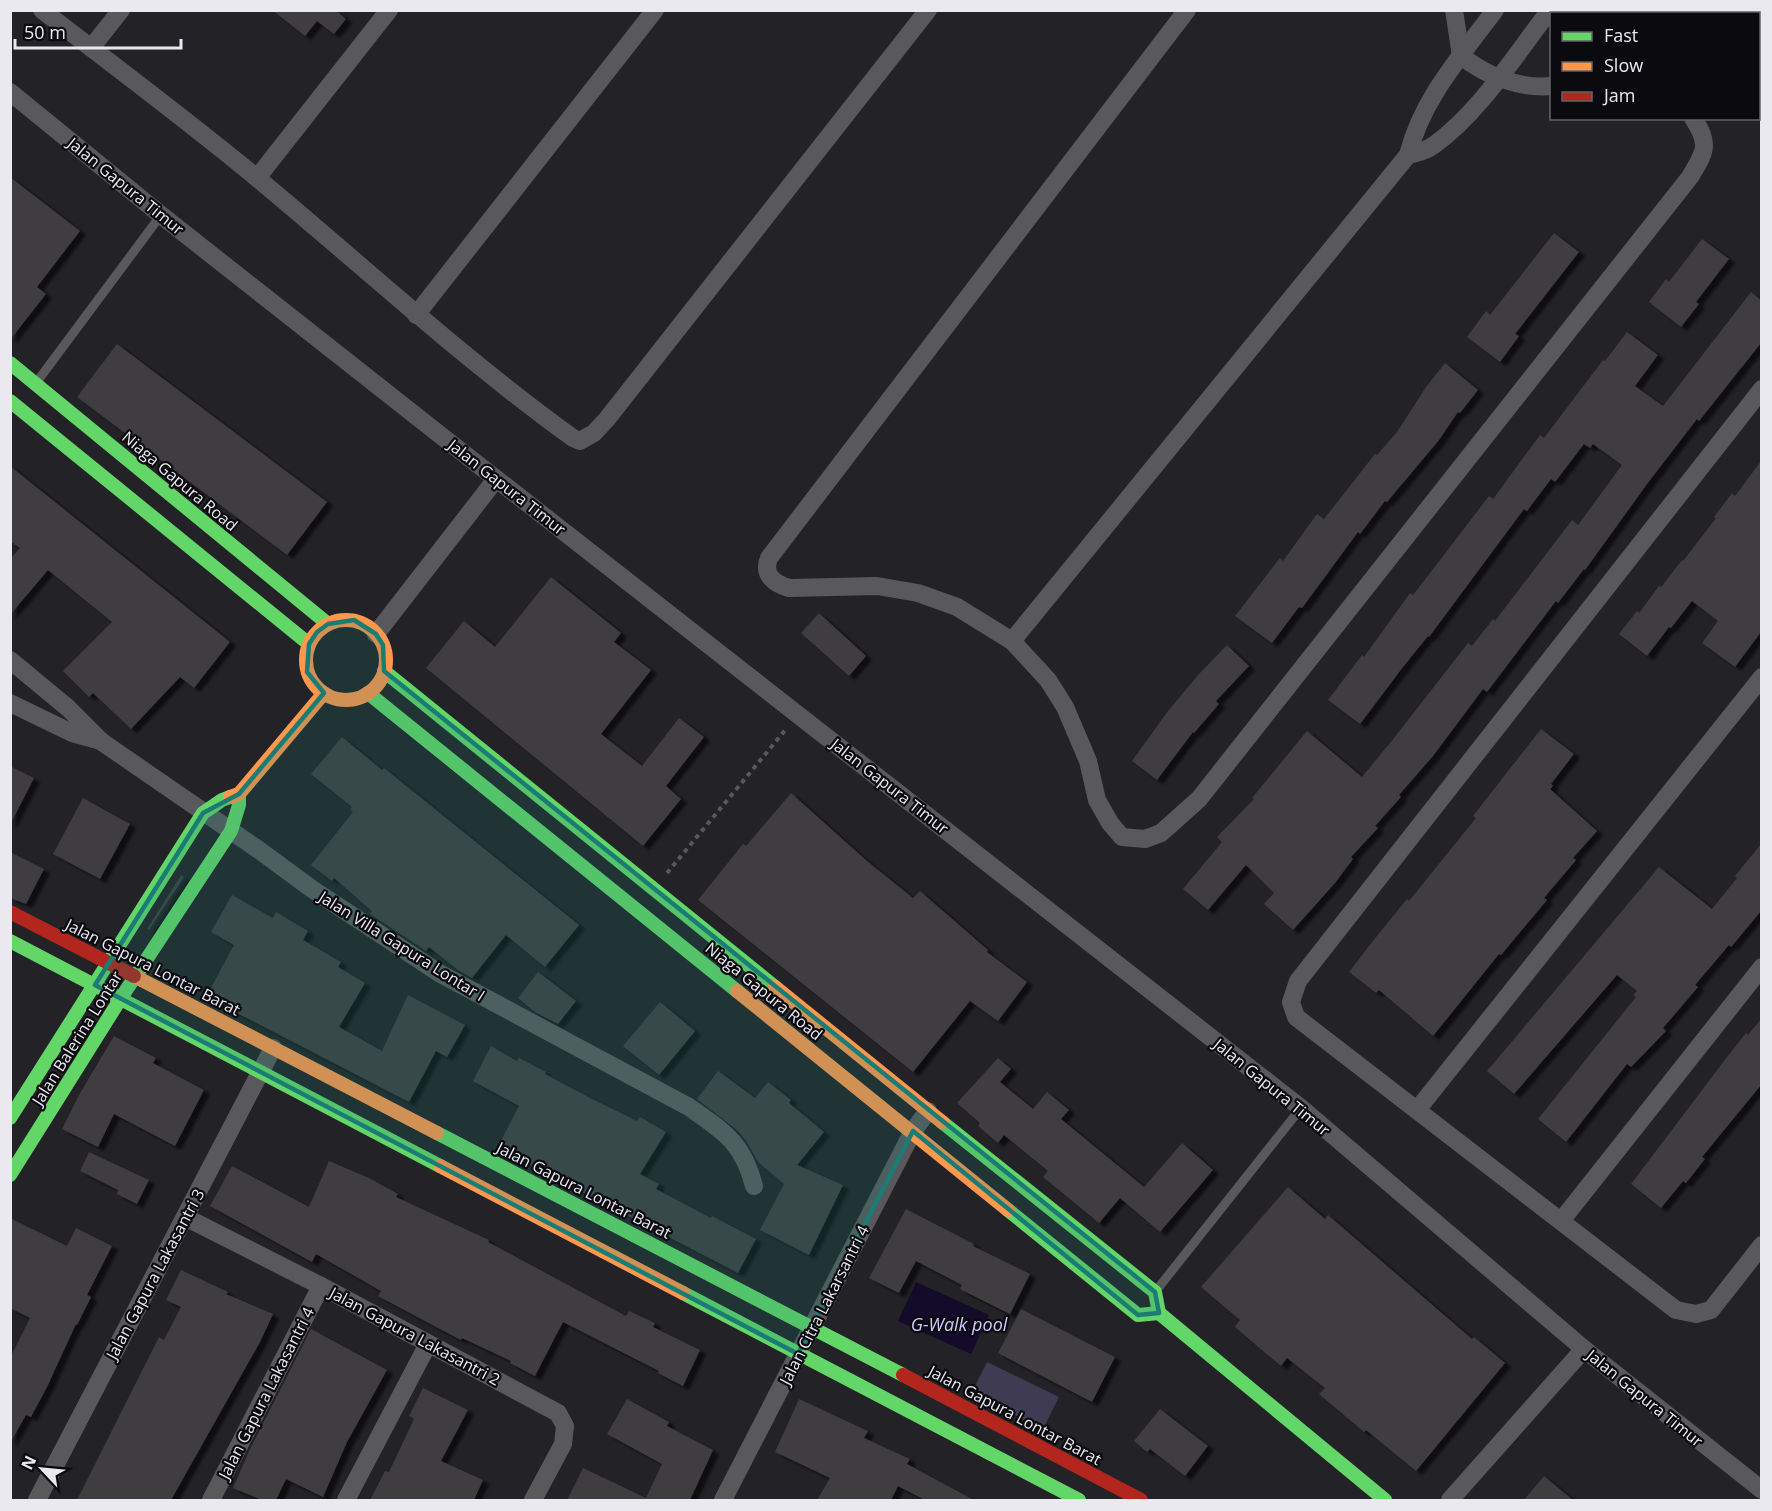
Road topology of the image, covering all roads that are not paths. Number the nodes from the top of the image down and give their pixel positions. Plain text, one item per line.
1 (42, 10) edge
2 (122, 10) edge
3 (389, 10) edge
4 (655, 10) edge
5 (928, 10) edge
6 (1186, 10) edge
7 (1454, 10) edge
8 (1495, 10) edge
9 (1550, 10) edge
10 (91, 48) junction
11 (1461, 56) junction
12 (1499, 78) junction
13 (1550, 86) edge
14 (10, 92) edge
15 (1693, 120) edge
16 (1408, 155) junction
17 (257, 178) junction
18 (161, 215) junction
19 (416, 315) junction
20 (10, 363) edge
21 (36, 383) junction
22 (1761, 389) edge
23 (10, 401) edge
24 (496, 479) junction
25 (328, 624) junction
26 (376, 634) junction
27 (1012, 641) junction
28 (309, 644) junction
29 (10, 660) edge
30 (384, 671) junction
31 (1761, 677) edge
32 (324, 693) junction
33 (368, 693) junction
34 (10, 703) edge
35 (102, 742) junction
36 (239, 794) junction
37 (203, 813) junction
38 (231, 831) junction
39 (10, 912) edge
40 (10, 941) edge
41 (109, 963) junction
42 (1761, 967) edge
43 (136, 977) junction
44 (95, 985) junction
45 (121, 998) junction
46 (273, 1047) junction
47 (261, 1071) junction
48 (1301, 1108) junction
49 (1417, 1110) junction
50 (928, 1111) junction
51 (10, 1118) edge
52 (913, 1131) junction
53 (10, 1175) edge
54 (754, 1186) dead end
55 (185, 1216) junction
56 (1561, 1221) junction
57 (1761, 1245) edge
58 (321, 1286) junction
59 (1147, 1303) junction
60 (1158, 1313) junction
61 (812, 1327) junction
62 (428, 1344) junction
63 (1584, 1348) junction
64 (798, 1354) junction
65 (1761, 1490) edge
66 (37, 1500) edge
67 (211, 1500) edge
68 (346, 1500) edge
69 (533, 1500) edge
70 (723, 1500) edge
71 (1079, 1500) edge
72 (1142, 1500) edge
73 (1385, 1500) edge
74 (1450, 1500) edge

1 - 10 street
2 - 10 street
3 - 17 street
4 - 19 street
5 - 19 street
6 - 27 street
7 - 11 street
8 - 11 street
9 - 12 street
10 - 17 street
11 - 12 street
11 - 16 street
12 - 13 street
12 - 16 street
14 - 18 street, Jalan Gapura Timur
15 - 27 street
16 - 27 street
17 - 19 street
18 - 21 lane
18 - 24 street, Jalan Gapura Timur
20 - 21 street, Niaga Gapura Road
21 - 25 street, Niaga Gapura Road
22 - 49 street
23 - 28 street
24 - 26 street
24 - 48 street, Jalan Gapura Timur
25 - 26 street
25 - 28 street
26 - 30 street
28 - 32 street
29 - 35 street, Jalan Villa Gapura Lontar I
30 - 33 street
30 - 50 street, Niaga Gapura Road
31 - 49 street
32 - 33 street
32 - 36 street, Jalan Balerina Lontar
33 - 52 street, Niaga Gapura Road
34 - 35 street, Jalan Villa Gapura Lontar I
35 - 37 street, Jalan Villa Gapura Lontar I
36 - 37 street, Jalan Balerina Lontar
36 - 38 street, Jalan Balerina Lontar
37 - 38 street, Jalan Villa Gapura Lontar I
37 - 41 street, Jalan Balerina Lontar
38 - 43 street, Jalan Balerina Lontar
38 - 54 street, Jalan Villa Gapura Lontar I
39 - 41 street, Jalan Gapura Lontar Barat
40 - 44 street
41 - 43 street, Jalan Gapura Lontar Barat
41 - 44 street, Jalan Balerina Lontar
42 - 56 street
43 - 45 street, Jalan Balerina Lontar
43 - 46 street, Jalan Gapura Lontar Barat
44 - 45 street
44 - 51 street, Jalan Balerina Lontar
45 - 47 street
45 - 53 street, Jalan Balerina Lontar
46 - 47 street, Jalan Gapura Lakasantri 3
46 - 61 street, Jalan Gapura Lontar Barat
47 - 55 street, Jalan Gapura Lakasantri 3
47 - 64 street
48 - 59 lane
48 - 63 street, Jalan Gapura Timur
49 - 56 street
50 - 52 street, Jalan Citra Lakarsantri 4
50 - 59 street, Niaga Gapura Road
52 - 59 street, Niaga Gapura Road
52 - 61 street, Jalan Citra Lakarsantri 4
55 - 58 street, Jalan Gapura Lakasantri 2
55 - 66 street, Jalan Gapura Lakasantri 3
56 - 57 street
58 - 62 street, Jalan Gapura Lakasantri 2
58 - 67 street, Jalan Gapura Lakasantri 4
59 - 60 street
59 - 60 street
60 - 73 street
61 - 64 street, Jalan Citra Lakarsantri 4
61 - 72 street, Jalan Gapura Lontar Barat
62 - 68 street
62 - 69 street, Jalan Gapura Lakasantri 2
63 - 65 street, Jalan Gapura Timur
63 - 74 street
64 - 70 street, Jalan Citra Lakarsantri 4
64 - 71 street

